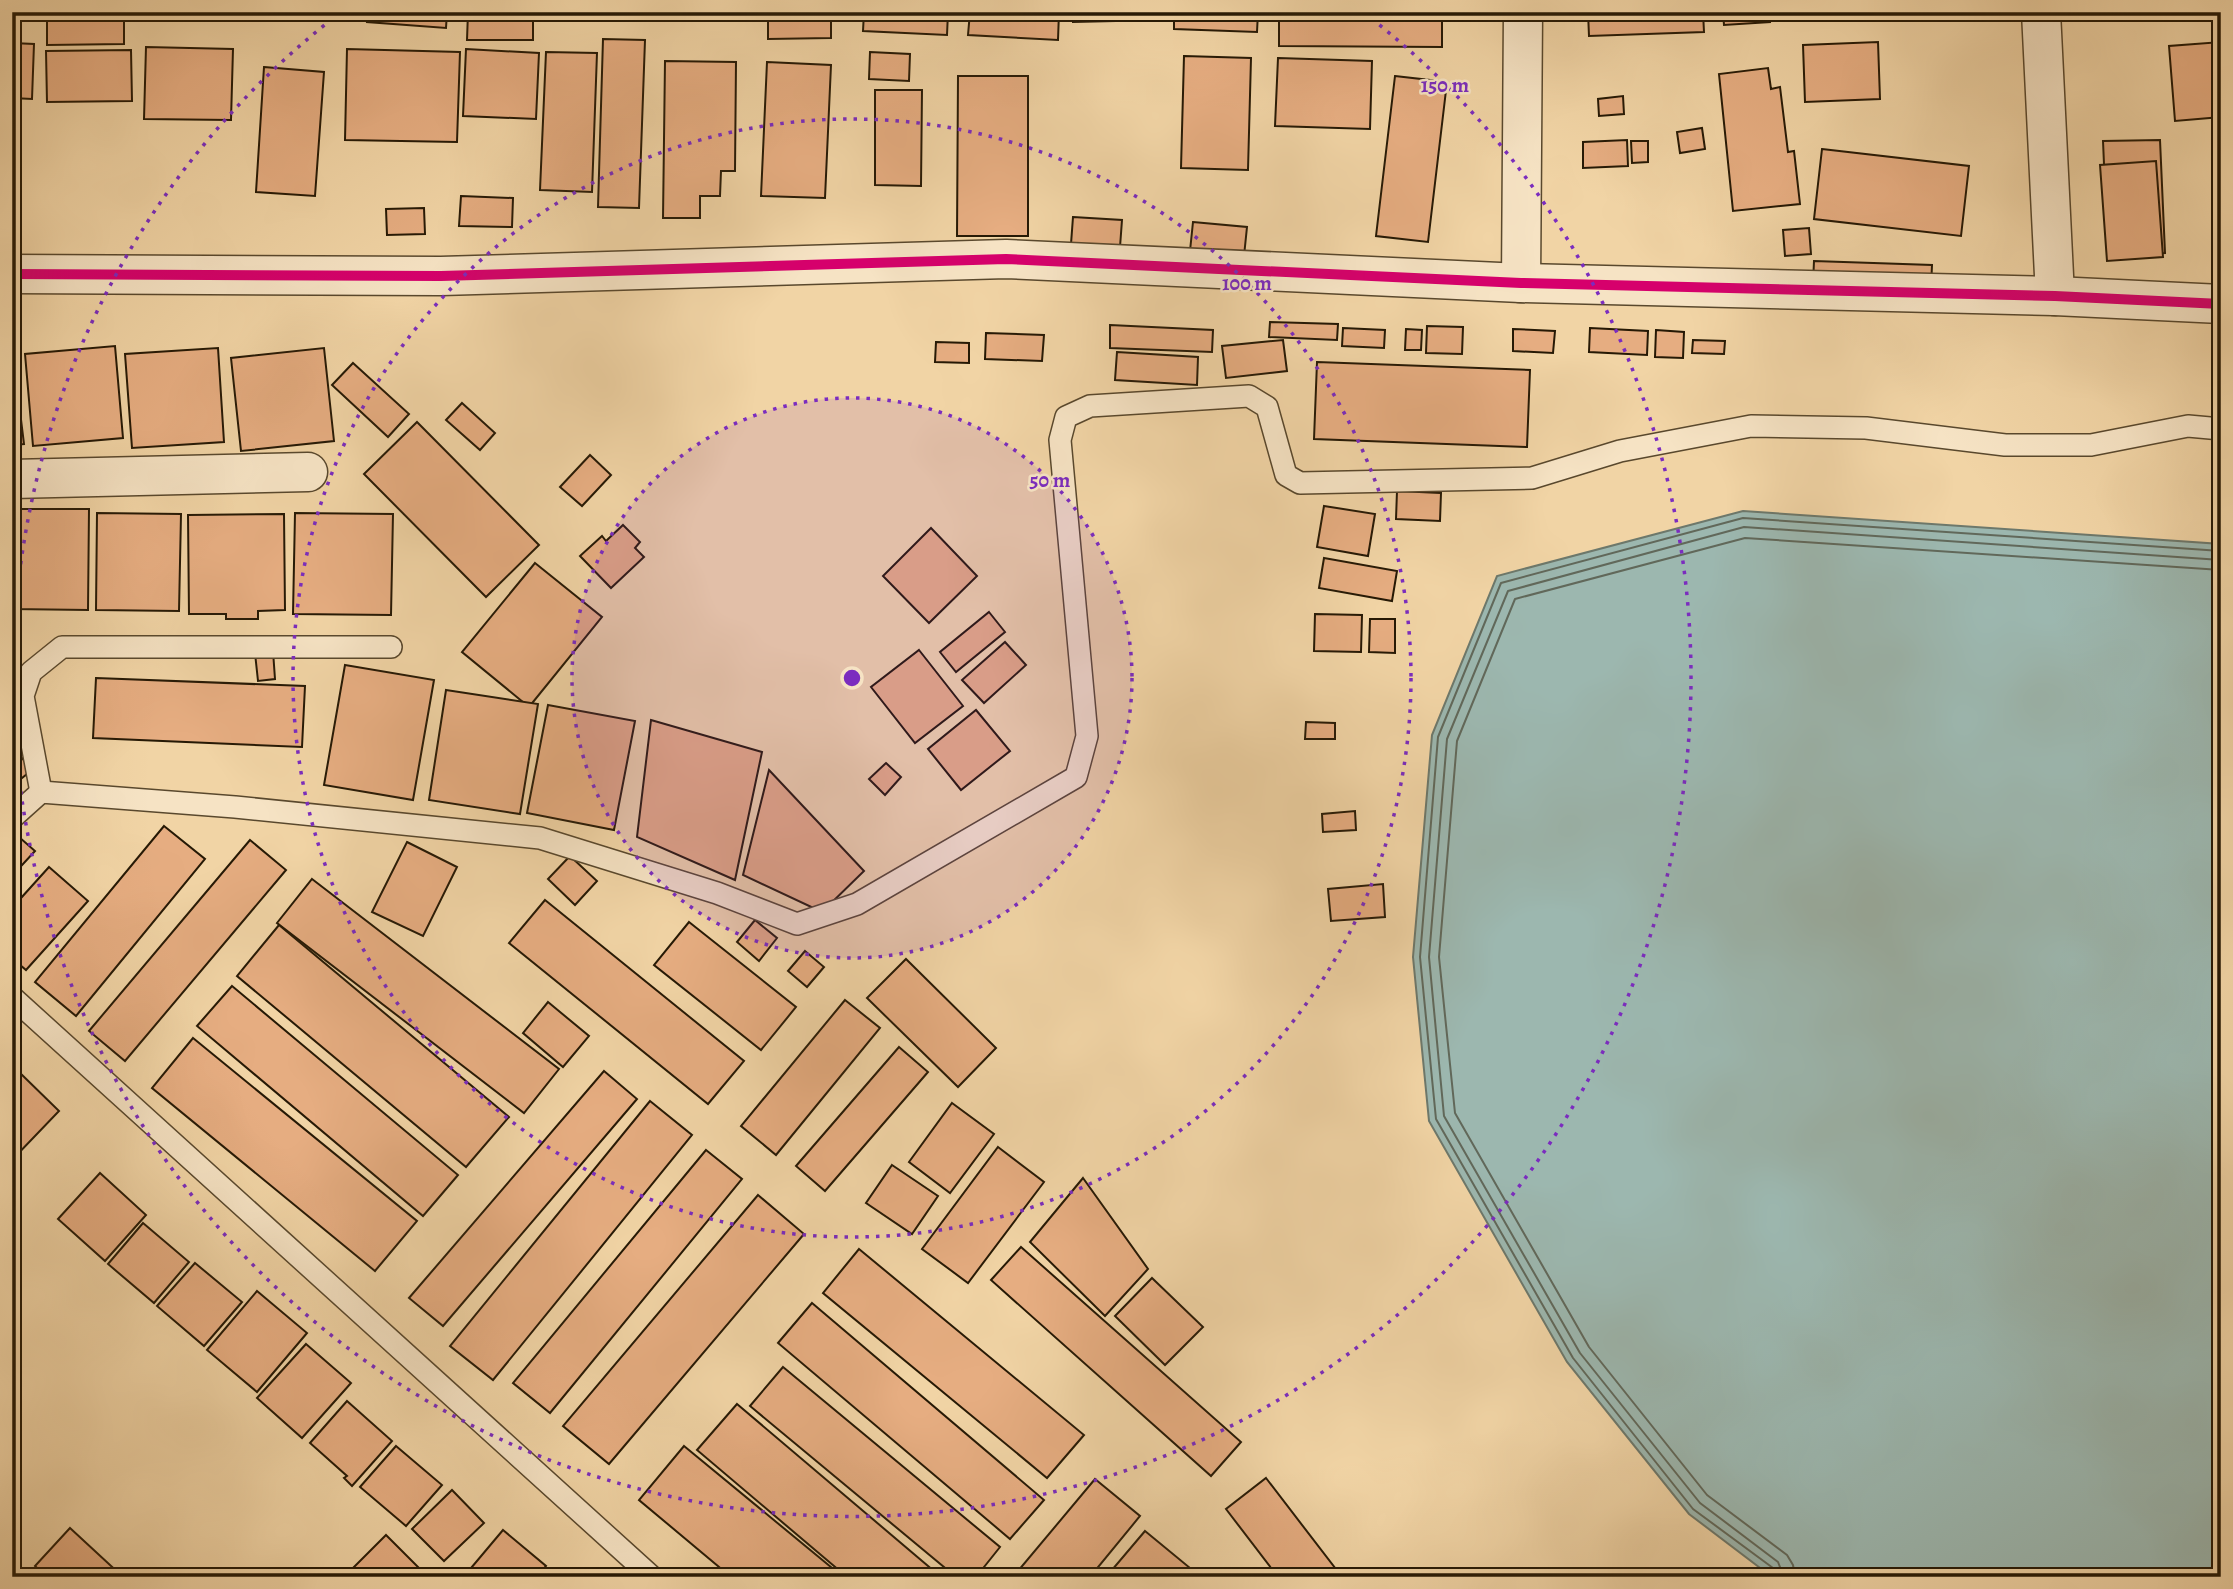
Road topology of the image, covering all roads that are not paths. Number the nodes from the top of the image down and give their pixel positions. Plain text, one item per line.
1 (1523, 12) edge
2 (2041, 12) edge
3 (12, 274) edge
4 (1521, 283) junction
5 (2055, 296) junction
6 (2221, 304) edge
7 (2221, 429) edge
8 (308, 472) dead end
9 (12, 479) edge
10 (391, 647) dead end
11 (41, 792) junction
12 (12, 818) edge
13 (12, 997) edge
14 (652, 1577) edge

1 - 4 street
2 - 5 street
3 - 4 street
4 - 5 street
5 - 6 street
7 - 11 lane
8 - 9 street
10 - 11 lane
11 - 12 lane
13 - 14 lane

